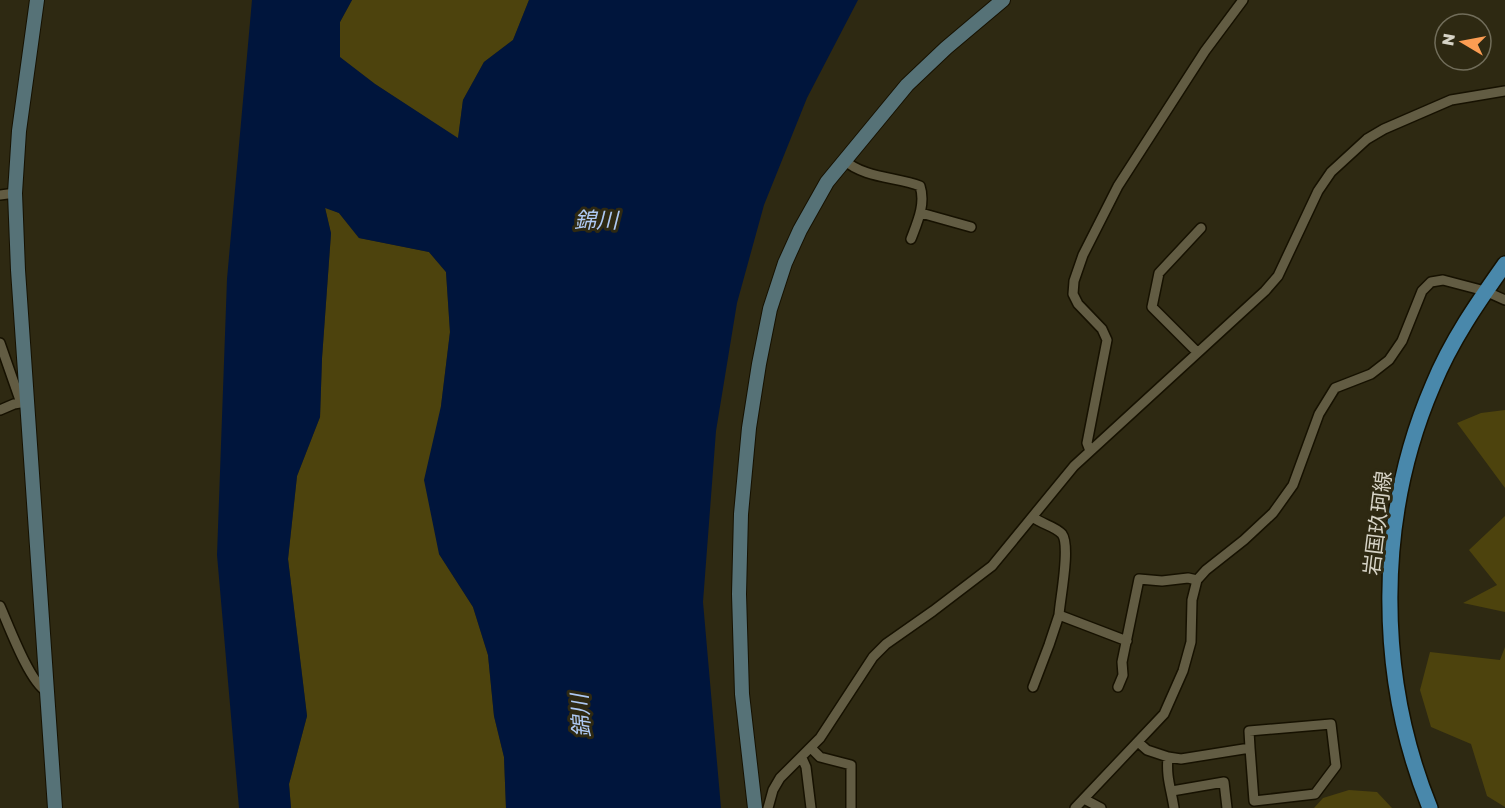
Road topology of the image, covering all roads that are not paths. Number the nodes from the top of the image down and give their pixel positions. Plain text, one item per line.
1 (37, 0) edge
2 (1003, 0) edge
3 (1243, 0) edge
4 (1505, 91) edge
5 (844, 160) junction
6 (15, 193) junction
7 (0, 195) edge
8 (921, 213) junction
9 (972, 228) dead end
10 (1201, 228) dead end
11 (911, 240) dead end
12 (1505, 264) edge
13 (1485, 291) junction
14 (1505, 300) edge
15 (0, 343) edge
16 (1197, 352) junction
17 (24, 402) junction
18 (0, 410) edge
19 (1090, 451) junction
20 (1033, 517) junction
21 (1197, 580) junction
22 (0, 606) edge
23 (1059, 615) junction
24 (1127, 641) junction
25 (1033, 687) dead end
26 (1118, 687) dead end
27 (46, 691) junction
28 (1138, 742) junction
29 (1250, 748) junction
30 (812, 749) junction
31 (1168, 757) junction
32 (802, 758) junction
33 (1172, 791) junction
34 (1084, 799) junction
35 (55, 808) edge
36 (755, 808) edge
37 (768, 808) edge
38 (811, 808) edge
39 (851, 808) edge
40 (1075, 808) edge
41 (1101, 808) edge
42 (1174, 808) edge
43 (1227, 808) edge
44 (1430, 808) edge

1 - 6 street
2 - 5 street
3 - 19 street
4 - 16 street
5 - 8 street
5 - 36 street
6 - 7 street
6 - 17 street
8 - 9 street
8 - 11 street
10 - 16 street
12 - 13 main road, 岩国玖珂線
13 - 14 street
13 - 21 street
13 - 44 main road, 岩国玖珂線
15 - 17 street
16 - 19 street
17 - 18 street
17 - 27 street
19 - 20 street
20 - 23 street
20 - 30 street
21 - 24 street
21 - 28 street
22 - 27 street
23 - 24 street
23 - 25 street
24 - 26 street
27 - 35 street
28 - 31 street
28 - 34 street
29 - 29 street
29 - 31 street
30 - 32 street
30 - 39 street
31 - 33 street
32 - 37 street
32 - 38 street
33 - 42 street
33 - 43 street
34 - 40 street
34 - 41 street

